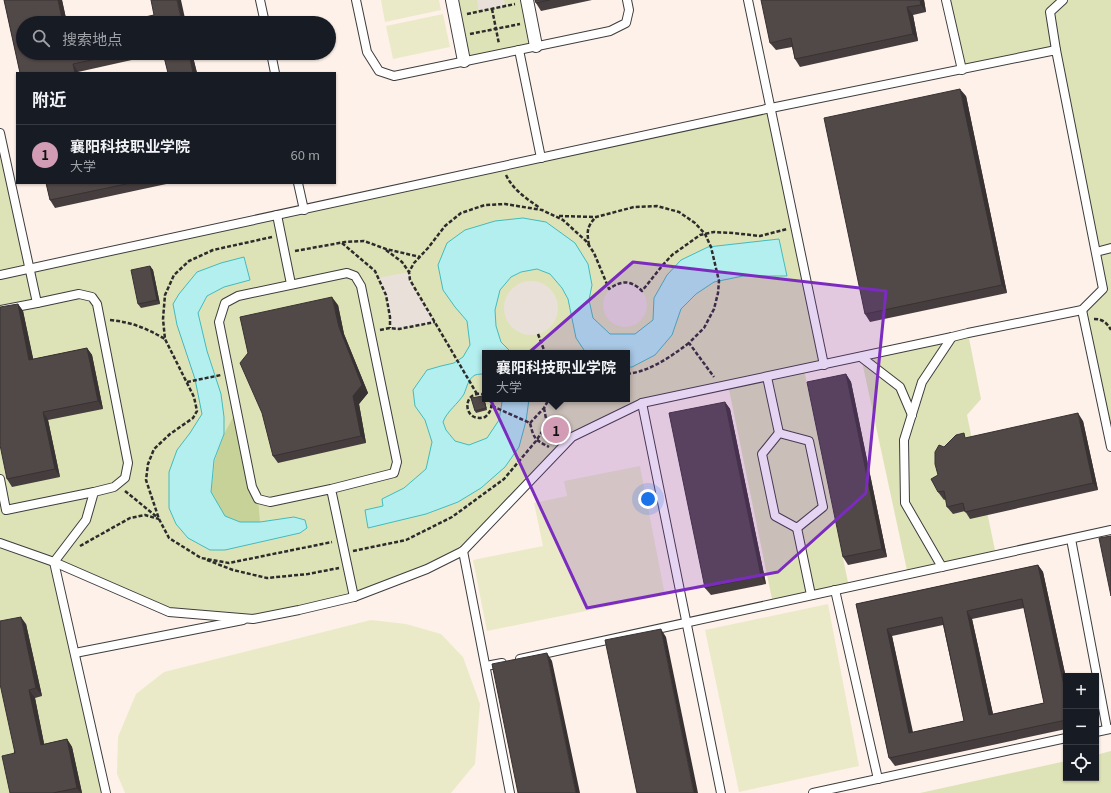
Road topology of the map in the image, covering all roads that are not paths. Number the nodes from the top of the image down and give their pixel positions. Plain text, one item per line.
1 (260, 0) edge
2 (356, 0) edge
3 (452, 0) edge
4 (627, 0) edge
5 (748, 0) edge
6 (946, 0) edge
7 (1063, 0) edge
8 (527, 1) edge
9 (263, 16) edge
10 (536, 46) junction
11 (519, 50) junction
12 (1056, 50) junction
13 (273, 60) edge
14 (464, 61) junction
15 (962, 70) junction
16 (276, 72) edge
17 (771, 108) junction
18 (0, 133) edge
19 (542, 158) junction
20 (298, 184) edge
21 (304, 210) junction
22 (277, 215) junction
23 (1111, 248) edge
24 (1096, 252) junction
25 (30, 268) junction
26 (0, 275) edge
27 (291, 284) junction
28 (37, 303) junction
29 (0, 310) edge
30 (1082, 310) junction
31 (952, 337) junction
32 (861, 357) junction
33 (824, 365) junction
34 (767, 377) junction
35 (642, 403) junction
36 (912, 414) junction
37 (779, 432) junction
38 (1111, 447) edge
39 (0, 479) edge
40 (332, 489) junction
41 (94, 492) junction
42 (797, 528) junction
43 (1111, 530) edge
44 (1071, 539) junction
45 (0, 543) edge
46 (462, 551) junction
47 (54, 562) junction
48 (942, 567) junction
49 (836, 590) junction
50 (811, 596) junction
51 (354, 597) junction
52 (253, 618) junction
53 (686, 622) junction
54 (75, 653) junction
55 (486, 666) junction
56 (1109, 729) edge
57 (1099, 731) edge
58 (1063, 739) edge
59 (878, 779) junction
60 (106, 793) edge
61 (510, 793) edge
62 (721, 793) edge
63 (814, 793) edge

1 - 9 lane
2 - 14 lane
3 - 14 street
4 - 10 lane
5 - 17 lane
6 - 15 lane
7 - 12 lane
8 - 10 street
10 - 11 lane
11 - 14 lane
11 - 19 lane
12 - 15 lane
12 - 24 lane
13 - 16 lane
15 - 17 lane
17 - 19 lane
17 - 33 lane
18 - 25 lane
19 - 21 lane
20 - 21 lane
21 - 22 lane
22 - 25 lane
22 - 27 lane
23 - 24 lane
24 - 30 lane
25 - 26 lane
25 - 28 lane
27 - 40 lane
27 - 40 lane
28 - 29 lane
28 - 41 lane
30 - 31 lane
30 - 38 lane
31 - 32 lane
31 - 36 lane
32 - 33 lane
32 - 36 lane
33 - 34 lane
34 - 35 lane
34 - 37 lane
35 - 46 lane
35 - 53 lane
36 - 48 lane
37 - 42 lane
37 - 42 lane
39 - 41 lane
40 - 51 lane
41 - 47 lane
42 - 50 lane
43 - 44 lane
44 - 48 lane
44 - 56 lane
45 - 47 lane
46 - 51 lane
46 - 55 lane
47 - 52 lane
47 - 54 lane
48 - 49 lane
49 - 50 lane
49 - 59 lane
50 - 53 lane
51 - 52 lane
52 - 54 lane
53 - 55 lane
53 - 62 lane
54 - 60 lane
55 - 61 lane
56 - 57 lane
58 - 59 lane
59 - 63 lane

